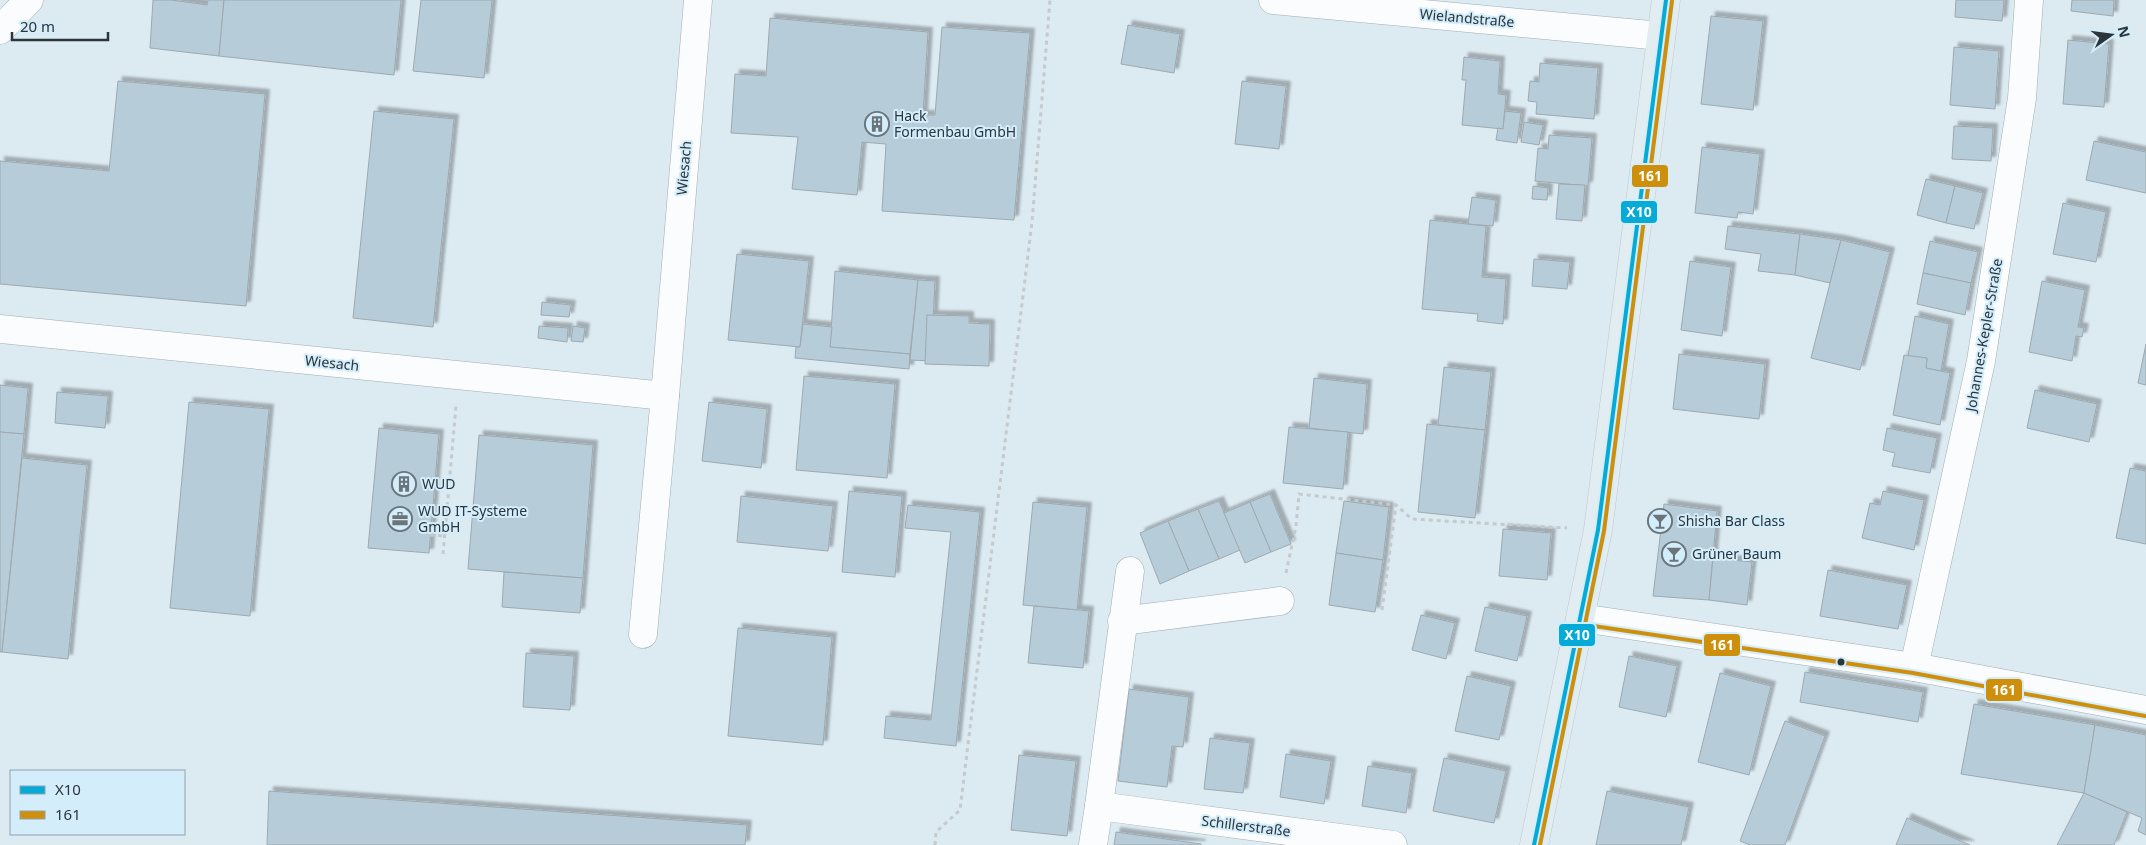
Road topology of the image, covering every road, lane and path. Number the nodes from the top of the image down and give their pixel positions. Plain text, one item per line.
1 (29, 0) edge
2 (698, 0) edge
3 (1050, 0) edge
4 (1272, 0) edge
5 (1666, 0) edge
6 (2029, 0) edge
7 (0, 30) edge
8 (1661, 36) junction
9 (0, 329) edge
10 (459, 375) junction
11 (665, 396) junction
12 (1396, 505) junction
13 (1598, 530) junction
14 (430, 535) dead end
15 (444, 536) junction
16 (443, 554) dead end
17 (1130, 571) dead end
18 (1280, 601) joint
19 (1382, 610) dead end
20 (1581, 618) junction
21 (1122, 622) junction
22 (643, 634) dead end
23 (1914, 667) junction
24 (2146, 710) edge
25 (1099, 806) junction
26 (935, 845) edge
27 (1093, 845) edge
28 (1393, 845) edge
29 (1534, 845) edge

1 - 7 street
2 - 11 street, Wiesach
3 - 26 path
4 - 8 street, Wielandstraße
5 - 8 main road
6 - 23 street, Johannes-Kepler-Straße
8 - 13 main road
9 - 10 street, Wiesach
10 - 11 street, Wiesach
10 - 15 path
11 - 22 street, Wiesach
12 - 13 path
12 - 18 path
12 - 19 path
13 - 20 main road
14 - 15 path
15 - 16 path
17 - 21 street
18 - 21 street
20 - 23 street
20 - 29 main road
21 - 25 street
23 - 24 street
25 - 27 street
25 - 28 street, Schillerstraße

